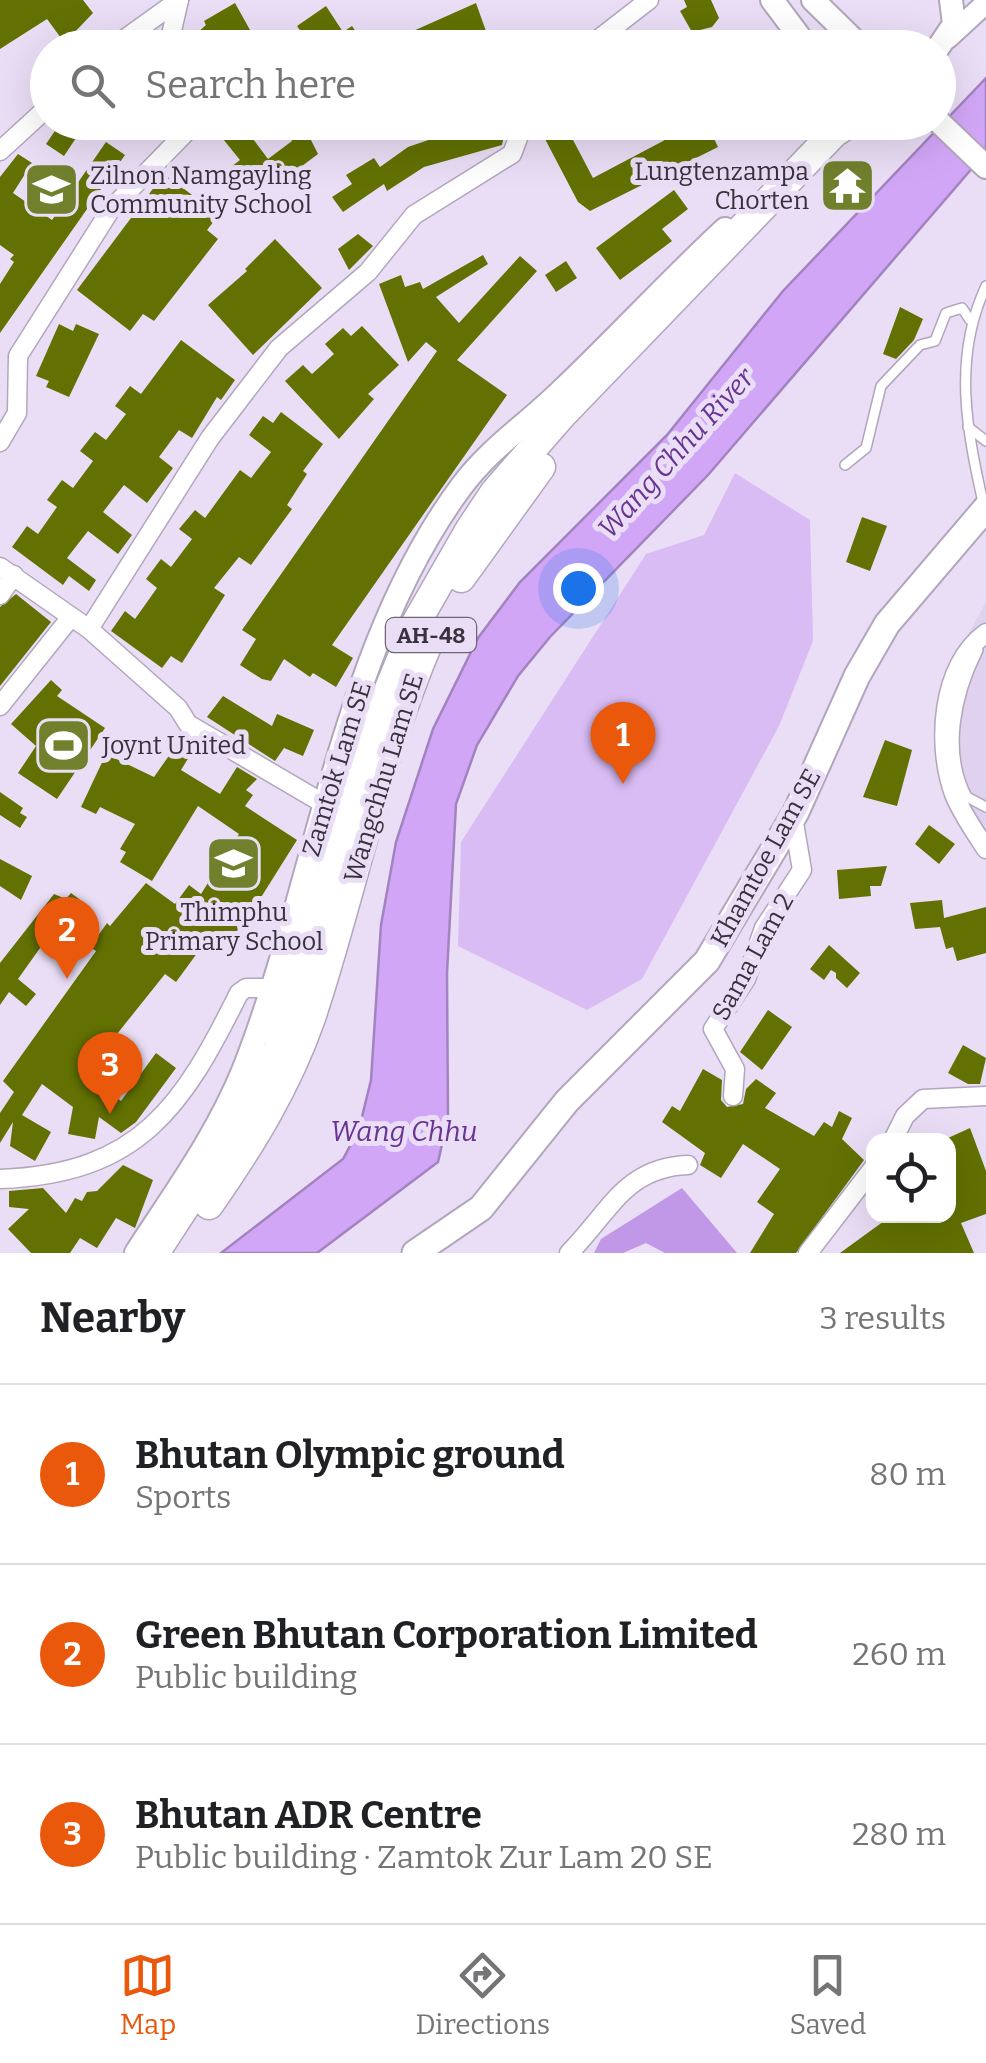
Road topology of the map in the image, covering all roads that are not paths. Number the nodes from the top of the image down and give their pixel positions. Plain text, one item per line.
1 (179, 0) edge
2 (650, 0) edge
3 (772, 0) edge
4 (812, 0) edge
5 (951, 0) edge
6 (986, 3) edge
7 (137, 30) edge
8 (172, 30) edge
9 (611, 30) edge
10 (794, 30) edge
11 (843, 30) edge
12 (950, 30) edge
13 (956, 30) edge
14 (30, 123) edge
15 (956, 139) edge
16 (178, 140) edge
17 (517, 140) edge
18 (822, 140) edge
19 (824, 140) edge
20 (846, 140) edge
21 (0, 151) edge
22 (986, 167) edge
23 (986, 286) edge
24 (970, 320) junction
25 (966, 425) junction
26 (986, 441) edge
27 (0, 442) edge
28 (845, 465) dead end
29 (986, 506) edge
30 (7, 571) edge
31 (0, 594) edge
32 (71, 617) junction
33 (89, 629) junction
34 (986, 634) edge
35 (0, 706) edge
36 (326, 805) junction
37 (986, 807) edge
38 (793, 816) junction
39 (986, 849) edge
40 (272, 988) junction
41 (733, 1096) dead end
42 (986, 1096) edge
43 (896, 1133) edge
44 (688, 1165) dead end
45 (866, 1177) edge
46 (0, 1178) edge
47 (136, 1253) edge
48 (155, 1253) edge
49 (177, 1253) edge
50 (415, 1253) edge
51 (570, 1253) edge
52 (808, 1253) edge

1 - 7 street
1 - 8 street
2 - 9 street
3 - 10 main road
4 - 11 main road
5 - 12 main road
6 - 13 street
14 - 21 street
15 - 22 main road
16 - 27 street
17 - 33 street
18 - 36 main road, Zamtok Lam SE
19 - 48 highway, Wangchhu Lam SE / AH-48
20 - 49 highway, Wangchhu Lam SE / AH-48
23 - 24 lane, Khamtoe Lam SE
24 - 25 lane, Khamtoe Lam SE
24 - 28 lane
25 - 26 lane
25 - 29 lane, Khamtoe Lam SE
29 - 38 main road, Khamtoe Lam SE
30 - 31 street
30 - 32 street
32 - 33 street
32 - 35 street
33 - 36 street
34 - 37 lane
34 - 39 street
36 - 40 main road, Zamtok Lam SE
38 - 41 street, Sama Lam 2
38 - 50 main road, Khamtoe Lam SE
40 - 46 street
40 - 47 main road, Zamtok Lam SE
42 - 43 street
44 - 51 street
45 - 52 street

